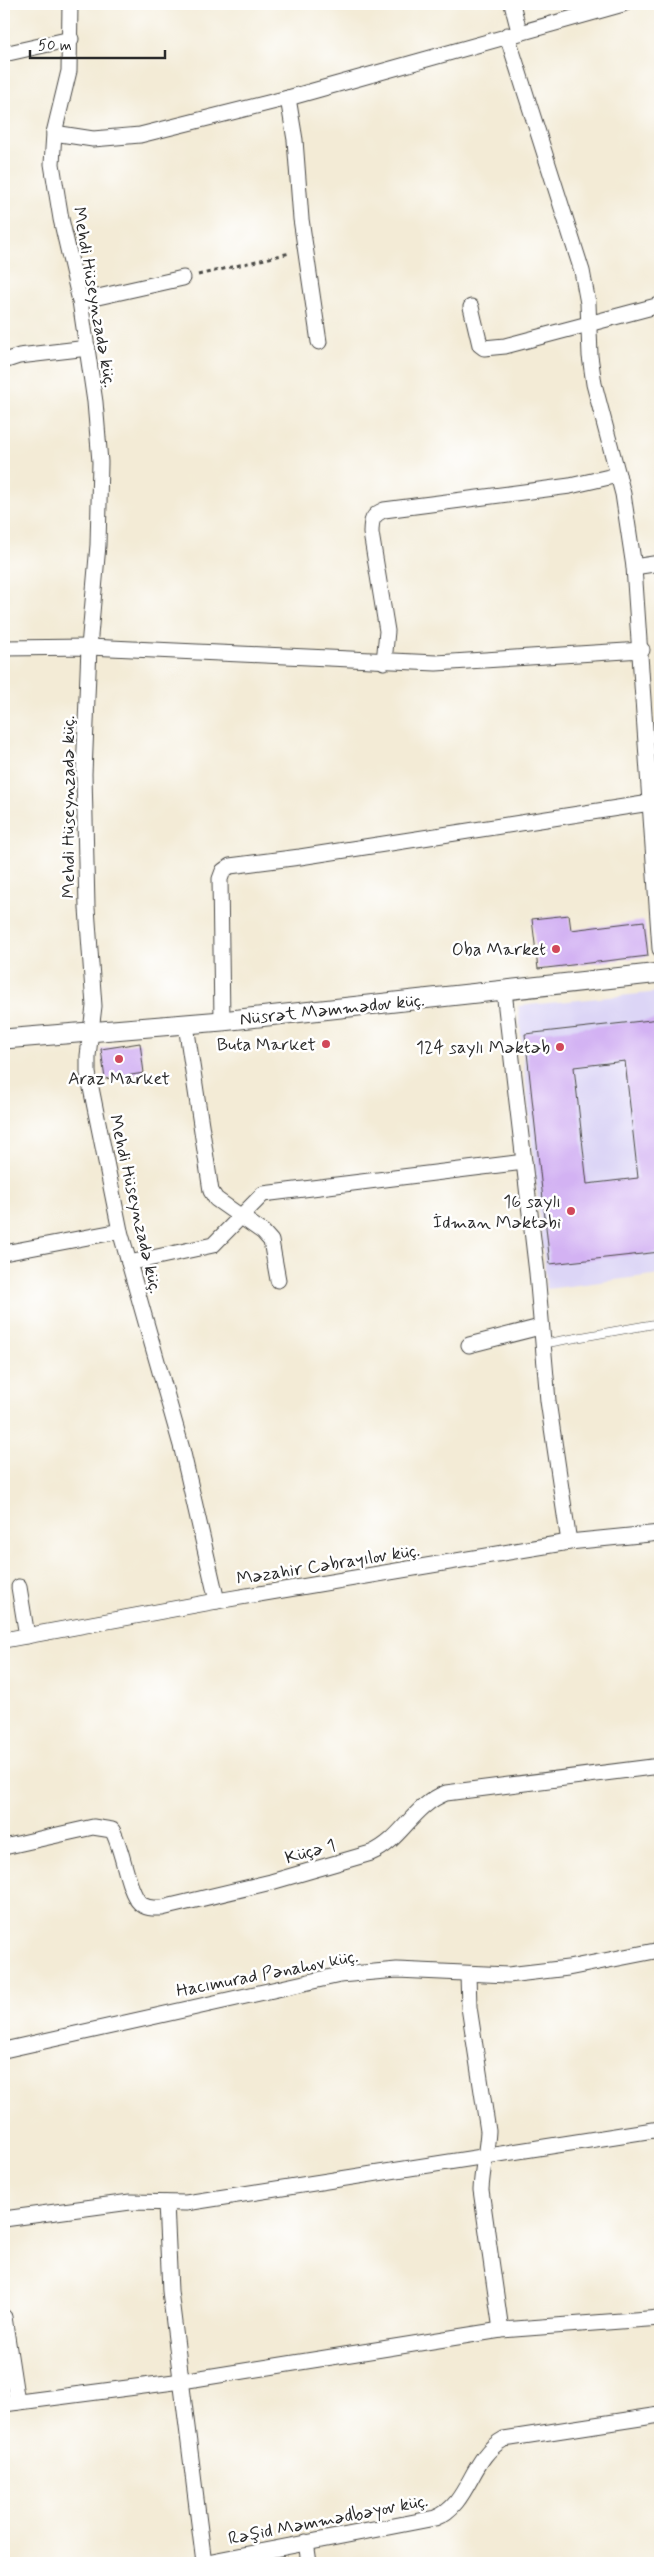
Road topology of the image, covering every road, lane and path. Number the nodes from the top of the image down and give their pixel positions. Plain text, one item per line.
1 (70, 4) edge
2 (512, 4) edge
3 (624, 4) edge
4 (513, 33) junction
5 (71, 39) junction
6 (4, 54) edge
7 (288, 98) junction
8 (54, 133) junction
9 (305, 250) junction
10 (184, 278) joint
11 (80, 301) junction
12 (660, 305) edge
13 (471, 307) dead end
14 (589, 323) junction
15 (318, 342) dead end
16 (88, 348) junction
17 (4, 362) edge
18 (618, 475) junction
19 (660, 563) edge
20 (634, 567) junction
21 (89, 647) junction
22 (4, 648) edge
23 (642, 650) junction
24 (384, 662) junction
25 (650, 803) junction
26 (660, 949) edge
27 (660, 973) edge
28 (504, 991) junction
29 (222, 1021) junction
30 (186, 1025) junction
31 (92, 1031) junction
32 (4, 1039) edge
33 (524, 1162) junction
34 (240, 1217) junction
35 (120, 1231) junction
36 (4, 1253) edge
37 (129, 1263) junction
38 (278, 1280) dead end
39 (660, 1323) edge
40 (540, 1327) junction
41 (542, 1344) junction
42 (469, 1345) dead end
43 (660, 1533) edge
44 (570, 1542) junction
45 (19, 1587) dead end
46 (217, 1601) junction
47 (27, 1636) junction
48 (4, 1640) edge
49 (660, 1766) edge
50 (4, 1848) edge
51 (660, 1950) edge
52 (468, 1975) junction
53 (4, 2050) edge
54 (660, 2129) edge
55 (485, 2155) junction
56 (166, 2203) junction
57 (4, 2219) edge
58 (4, 2317) edge
59 (660, 2318) edge
60 (501, 2330) junction
61 (182, 2381) junction
62 (11, 2403) edge
63 (660, 2415) edge
64 (306, 2542) junction
65 (203, 2563) edge
66 (309, 2563) edge

1 - 5 street, Mehdi Hüseynzadə küç.
2 - 4 street
3 - 4 street
4 - 7 street
4 - 14 street
5 - 6 street
5 - 8 street, Mehdi Hüseynzadə küç.
7 - 8 street
7 - 9 street
8 - 11 street, Mehdi Hüseynzadə küç.
9 - 10 path
9 - 15 street
10 - 11 street
11 - 16 street, Mehdi Hüseynzadə küç.
12 - 14 street
13 - 14 street
14 - 18 street
16 - 17 street
16 - 21 street, Mehdi Hüseynzadə küç.
18 - 20 street
18 - 24 street
19 - 20 street
20 - 23 street
21 - 22 street
21 - 24 street
21 - 31 street, Mehdi Hüseynzadə küç.
23 - 24 street
23 - 25 street
25 - 26 street
25 - 29 street
27 - 28 street, Nüsrət Məmmədov küç.
28 - 29 street, Nüsrət Məmmədov küç.
28 - 33 street
29 - 30 street, Nüsrət Məmmədov küç.
30 - 31 street, Nüsrət Məmmədov küç.
30 - 34 street
31 - 32 street, Nüsrət Məmmədov küç.
31 - 35 street, Mehdi Hüseynzadə küç.
33 - 34 street
33 - 40 street
34 - 37 street
34 - 38 street
35 - 36 street
35 - 37 street, Mehdi Hüseynzadə küç.
37 - 46 street, Mehdi Hüseynzadə küç.
39 - 41 lane
40 - 41 street
40 - 42 street
41 - 44 street
43 - 44 street, Məzahir Cəbrayılov küç.
44 - 46 street, Məzahir Cəbrayılov küç.
45 - 47 street
46 - 47 street, Məzahir Cəbrayılov küç.
47 - 48 street, Məzahir Cəbrayılov küç.
49 - 50 street, Küçə 1
51 - 52 street, Hacımurad Pənahov küç.
52 - 53 street, Hacımurad Pənahov küç.
52 - 55 street
54 - 55 street
55 - 56 street
55 - 60 street
56 - 57 street
56 - 61 street
58 - 62 street
59 - 60 street
60 - 61 street
61 - 62 street
61 - 65 street
63 - 64 street, Rəşid Məmmədbəyov küç.
64 - 65 street, Rəşid Məmmədbəyov küç.
64 - 66 street

